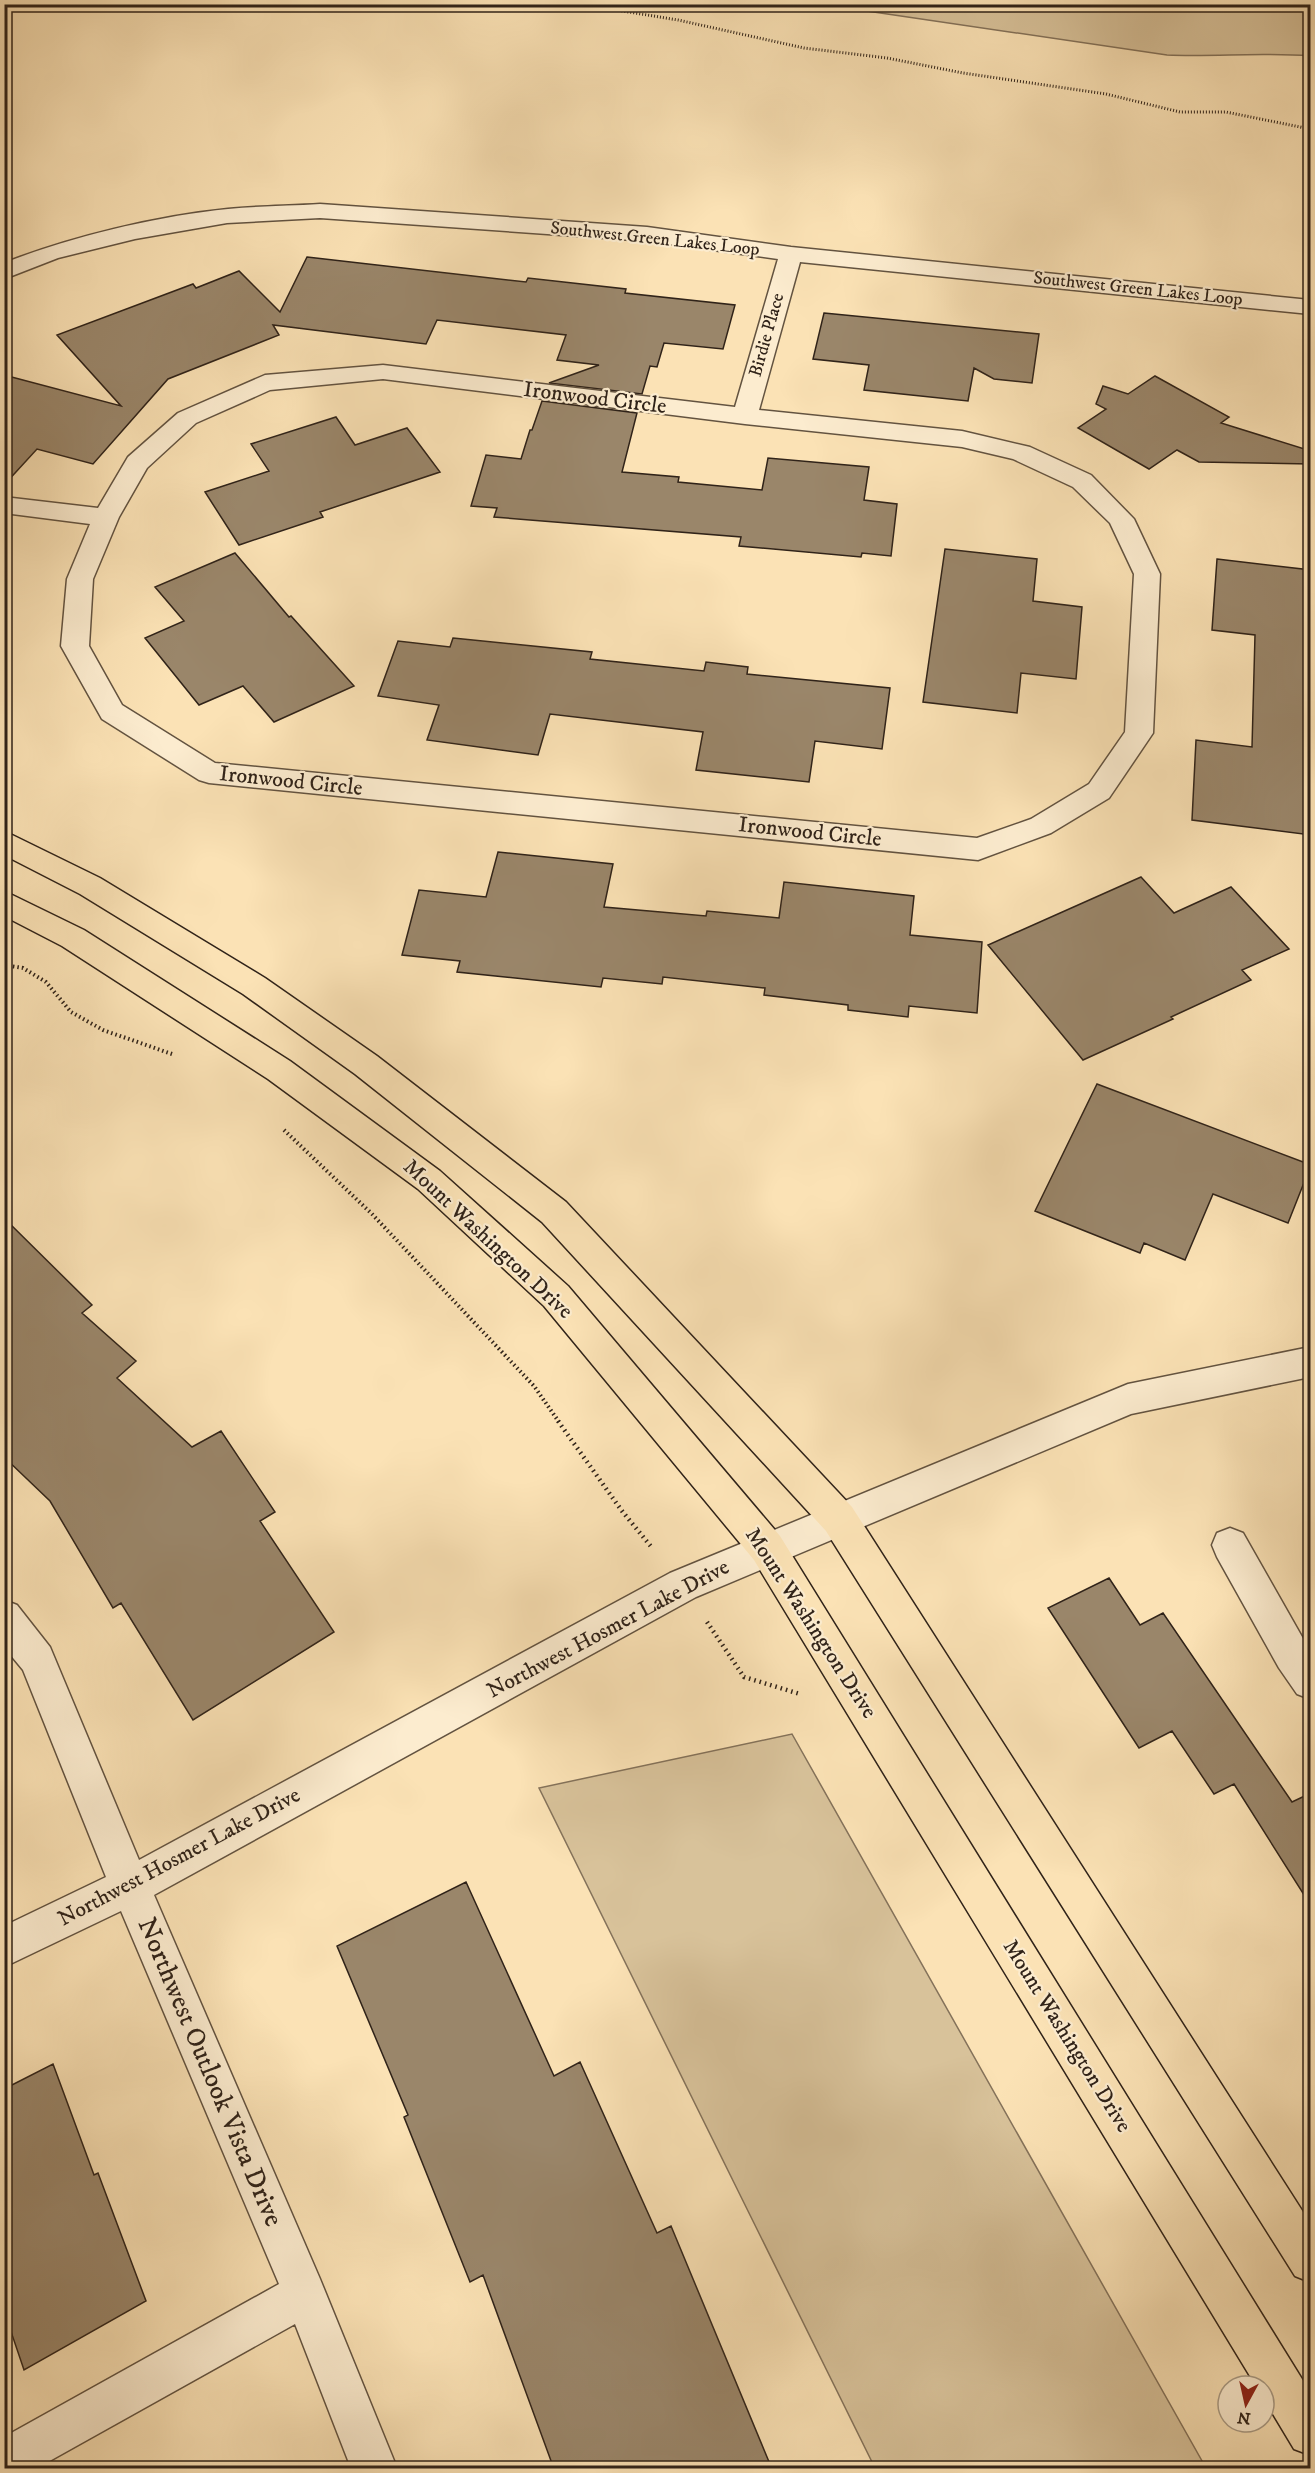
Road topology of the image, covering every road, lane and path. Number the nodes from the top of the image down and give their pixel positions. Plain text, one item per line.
1 (580, 4) edge
2 (1311, 129) edge
3 (791, 254) junction
4 (4, 272) edge
5 (1311, 307) edge
6 (745, 416) junction
7 (4, 505) edge
8 (106, 517) junction
9 (4, 842) edge
10 (4, 902) edge
11 (1311, 1362) edge
12 (839, 1519) junction
13 (1230, 1545) dead end
14 (767, 1548) junction
15 (4, 1617) edge
16 (1311, 1681) edge
17 (130, 1886) junction
18 (4, 1947) edge
19 (1311, 2261) edge
20 (305, 2294) junction
21 (1311, 2433) edge
22 (4, 2462) edge
23 (374, 2469) edge

1 - 2 path
3 - 4 street, Southwest Green Lakes Loop
3 - 5 street, Southwest Green Lakes Loop
3 - 6 street, Birdie Place
6 - 8 street, Ironwood Circle
6 - 8 street, Ironwood Circle
7 - 8 street
9 - 12 main road
10 - 14 main road, Mount Washington Drive
11 - 12 street, Northwest Hosmer Lake Drive
12 - 14 street, Northwest Hosmer Lake Drive
12 - 19 main road
13 - 16 street
14 - 17 street, Northwest Hosmer Lake Drive
14 - 21 main road, Mount Washington Drive
15 - 17 street, Northwest Outlook Vista Drive
17 - 18 street, Northwest Hosmer Lake Drive
17 - 20 street, Northwest Outlook Vista Drive
20 - 22 street
20 - 23 street, Northwest Outlook Vista Drive

